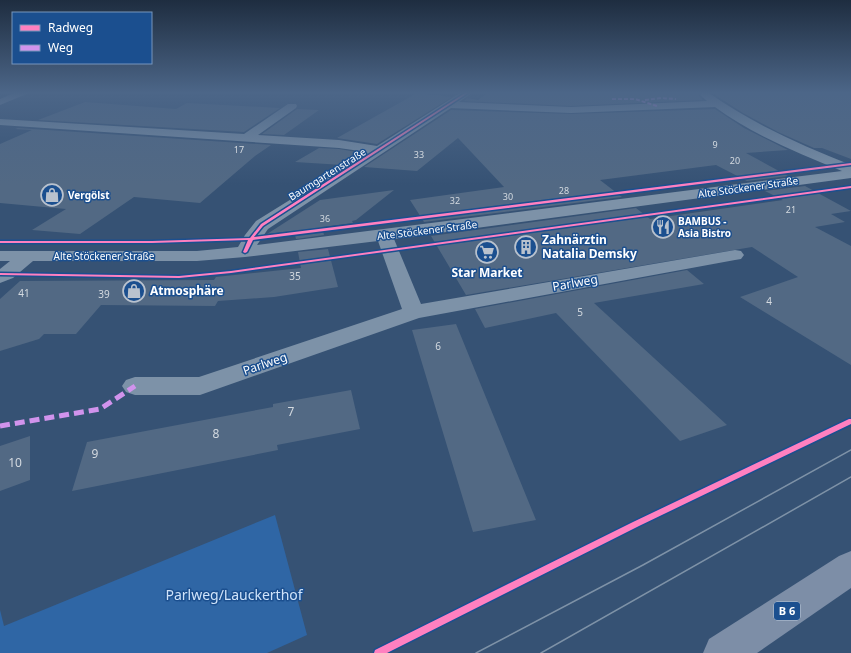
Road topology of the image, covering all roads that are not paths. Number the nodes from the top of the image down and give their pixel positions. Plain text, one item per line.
1 (21, 123) edge
2 (267, 123) edge
3 (421, 123) edge
4 (747, 123) edge
5 (245, 139) junction
6 (380, 150) junction
7 (851, 170) edge
8 (851, 174) edge
9 (384, 235) junction
10 (245, 252) junction
11 (735, 255) dead end
12 (0, 256) edge
13 (29, 256) junction
14 (0, 277) edge
15 (414, 312) junction
16 (135, 386) dead end
17 (851, 568) edge
18 (723, 653) edge

1 - 5 street
2 - 5 street
3 - 6 street, Baumgartenstraße
4 - 7 street
5 - 6 street
6 - 10 street, Baumgartenstraße
8 - 9 street, Alte Stöckener Straße
9 - 10 street, Alte Stöckener Straße
9 - 15 street
10 - 13 street, Alte Stöckener Straße
11 - 15 street, Parlweg
12 - 13 street, Alte Stöckener Straße
13 - 14 street
15 - 16 street, Parlweg
17 - 18 main road, B 6

